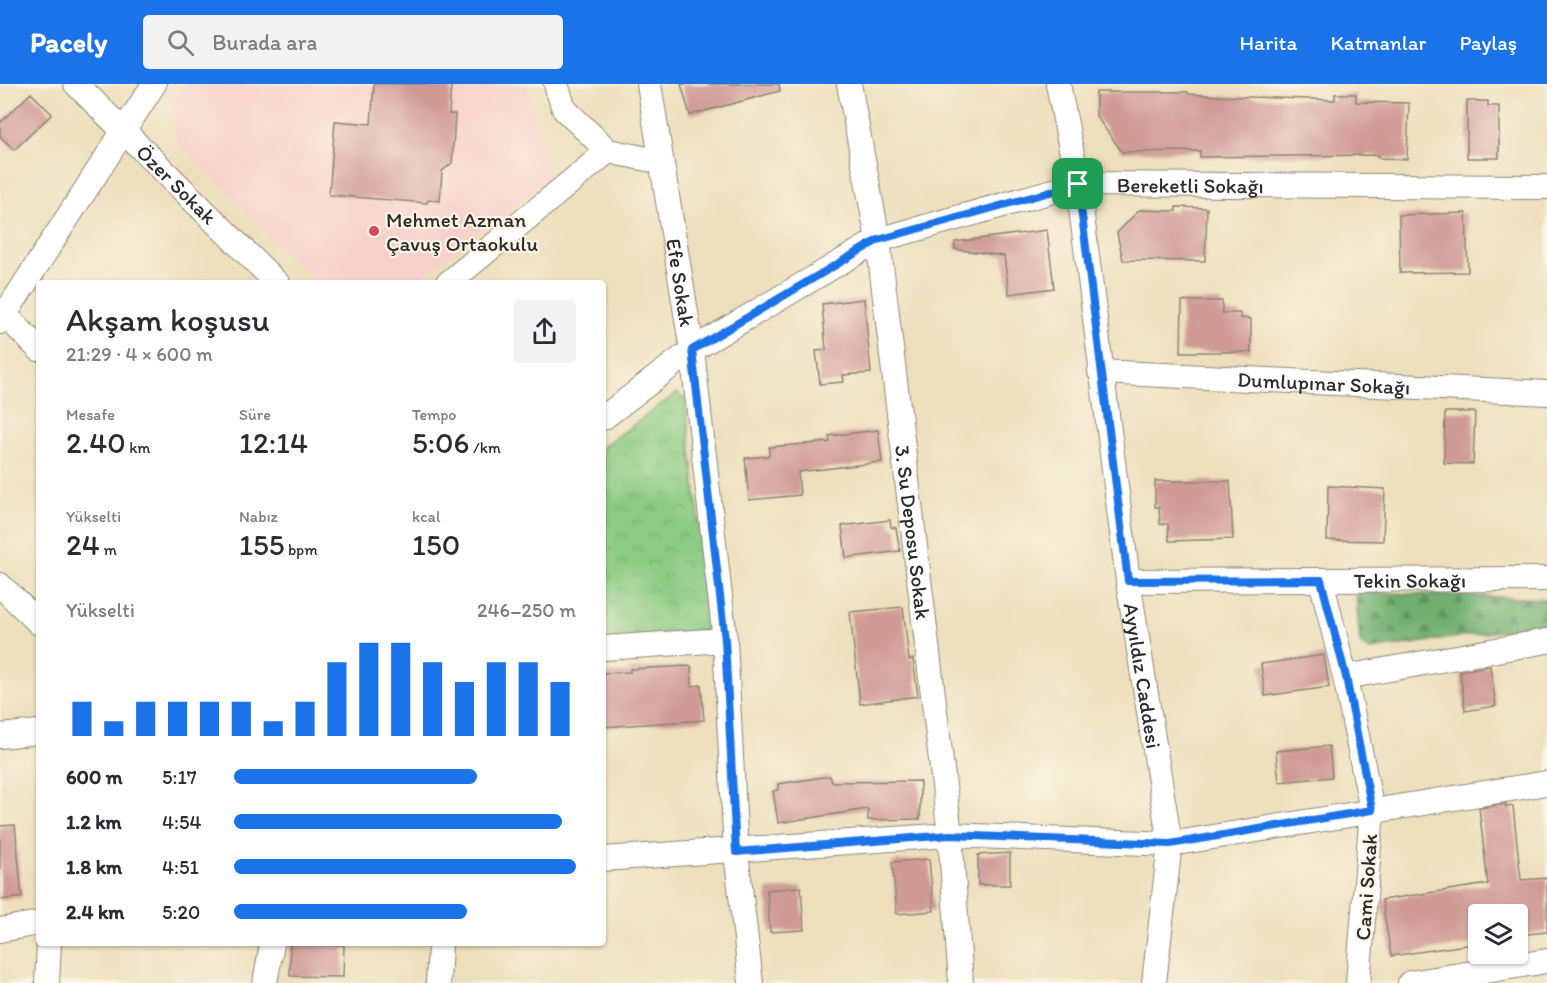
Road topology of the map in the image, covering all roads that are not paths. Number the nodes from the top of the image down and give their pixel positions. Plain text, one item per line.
1 (76, 84) edge
2 (154, 84) edge
3 (556, 84) edge
4 (649, 84) edge
5 (849, 84) edge
6 (1058, 84) edge
7 (123, 132) junction
8 (608, 151) junction
9 (662, 162) junction
10 (1078, 184) junction
11 (1547, 187) edge
12 (878, 240) junction
13 (274, 280) edge
14 (452, 280) edge
15 (2, 316) edge
16 (36, 346) edge
17 (692, 350) junction
18 (1100, 372) junction
19 (1547, 393) edge
20 (606, 416) edge
21 (1547, 579) edge
22 (1321, 580) junction
23 (1128, 581) junction
24 (0, 585) edge
25 (36, 620) edge
26 (725, 640) junction
27 (1547, 641) edge
28 (606, 648) edge
29 (1346, 677) junction
30 (36, 732) edge
31 (0, 736) edge
32 (1547, 783) edge
33 (1372, 810) junction
34 (950, 835) junction
35 (1170, 844) junction
36 (736, 852) junction
37 (606, 859) edge
38 (36, 924) edge
39 (0, 930) edge
40 (49, 946) edge
41 (272, 946) edge
42 (440, 946) edge
43 (1547, 961) edge
44 (47, 983) edge
45 (265, 983) edge
46 (438, 983) edge
47 (751, 983) edge
48 (961, 983) edge
49 (1154, 983) edge
50 (1358, 983) edge
51 (1410, 983) edge

1 - 7 street, Özer Sokak
2 - 7 street
3 - 8 street
4 - 9 street, Efe Sokak
5 - 12 street, 3. Su Deposu Sokak
6 - 10 street, Ayyıldız Caddesi
7 - 13 street, Özer Sokak
7 - 15 street
8 - 9 street
8 - 14 street
9 - 17 street, Efe Sokak
10 - 11 street, Bereketli Sokağı
10 - 12 street, Bereketli Sokağı
10 - 18 street, Ayyıldız Caddesi
12 - 17 street, Bereketli Sokağı
12 - 34 street, 3. Su Deposu Sokak
15 - 16 street
17 - 20 street, Bereketli Sokağı
17 - 26 street, Efe Sokak
18 - 19 street, Dumlupınar Sokağı
18 - 23 street, Ayyıldız Caddesi
21 - 22 street, Tekin Sokağı
22 - 23 street, Tekin Sokağı
22 - 29 street, Cami Sokak
23 - 35 street, Ayyıldız Caddesi
24 - 25 street
26 - 28 street
26 - 36 street, Efe Sokak
27 - 29 street
29 - 33 street, Cami Sokak
30 - 31 street
32 - 33 street
33 - 35 street
33 - 50 street, Cami Sokak
34 - 35 street
34 - 36 street
34 - 48 street, 3. Su Deposu Sokak
35 - 49 street, Ayyıldız Caddesi
36 - 37 street
36 - 47 street, Efe Sokak
38 - 39 street
40 - 44 street
41 - 45 street
42 - 46 street
43 - 51 street

